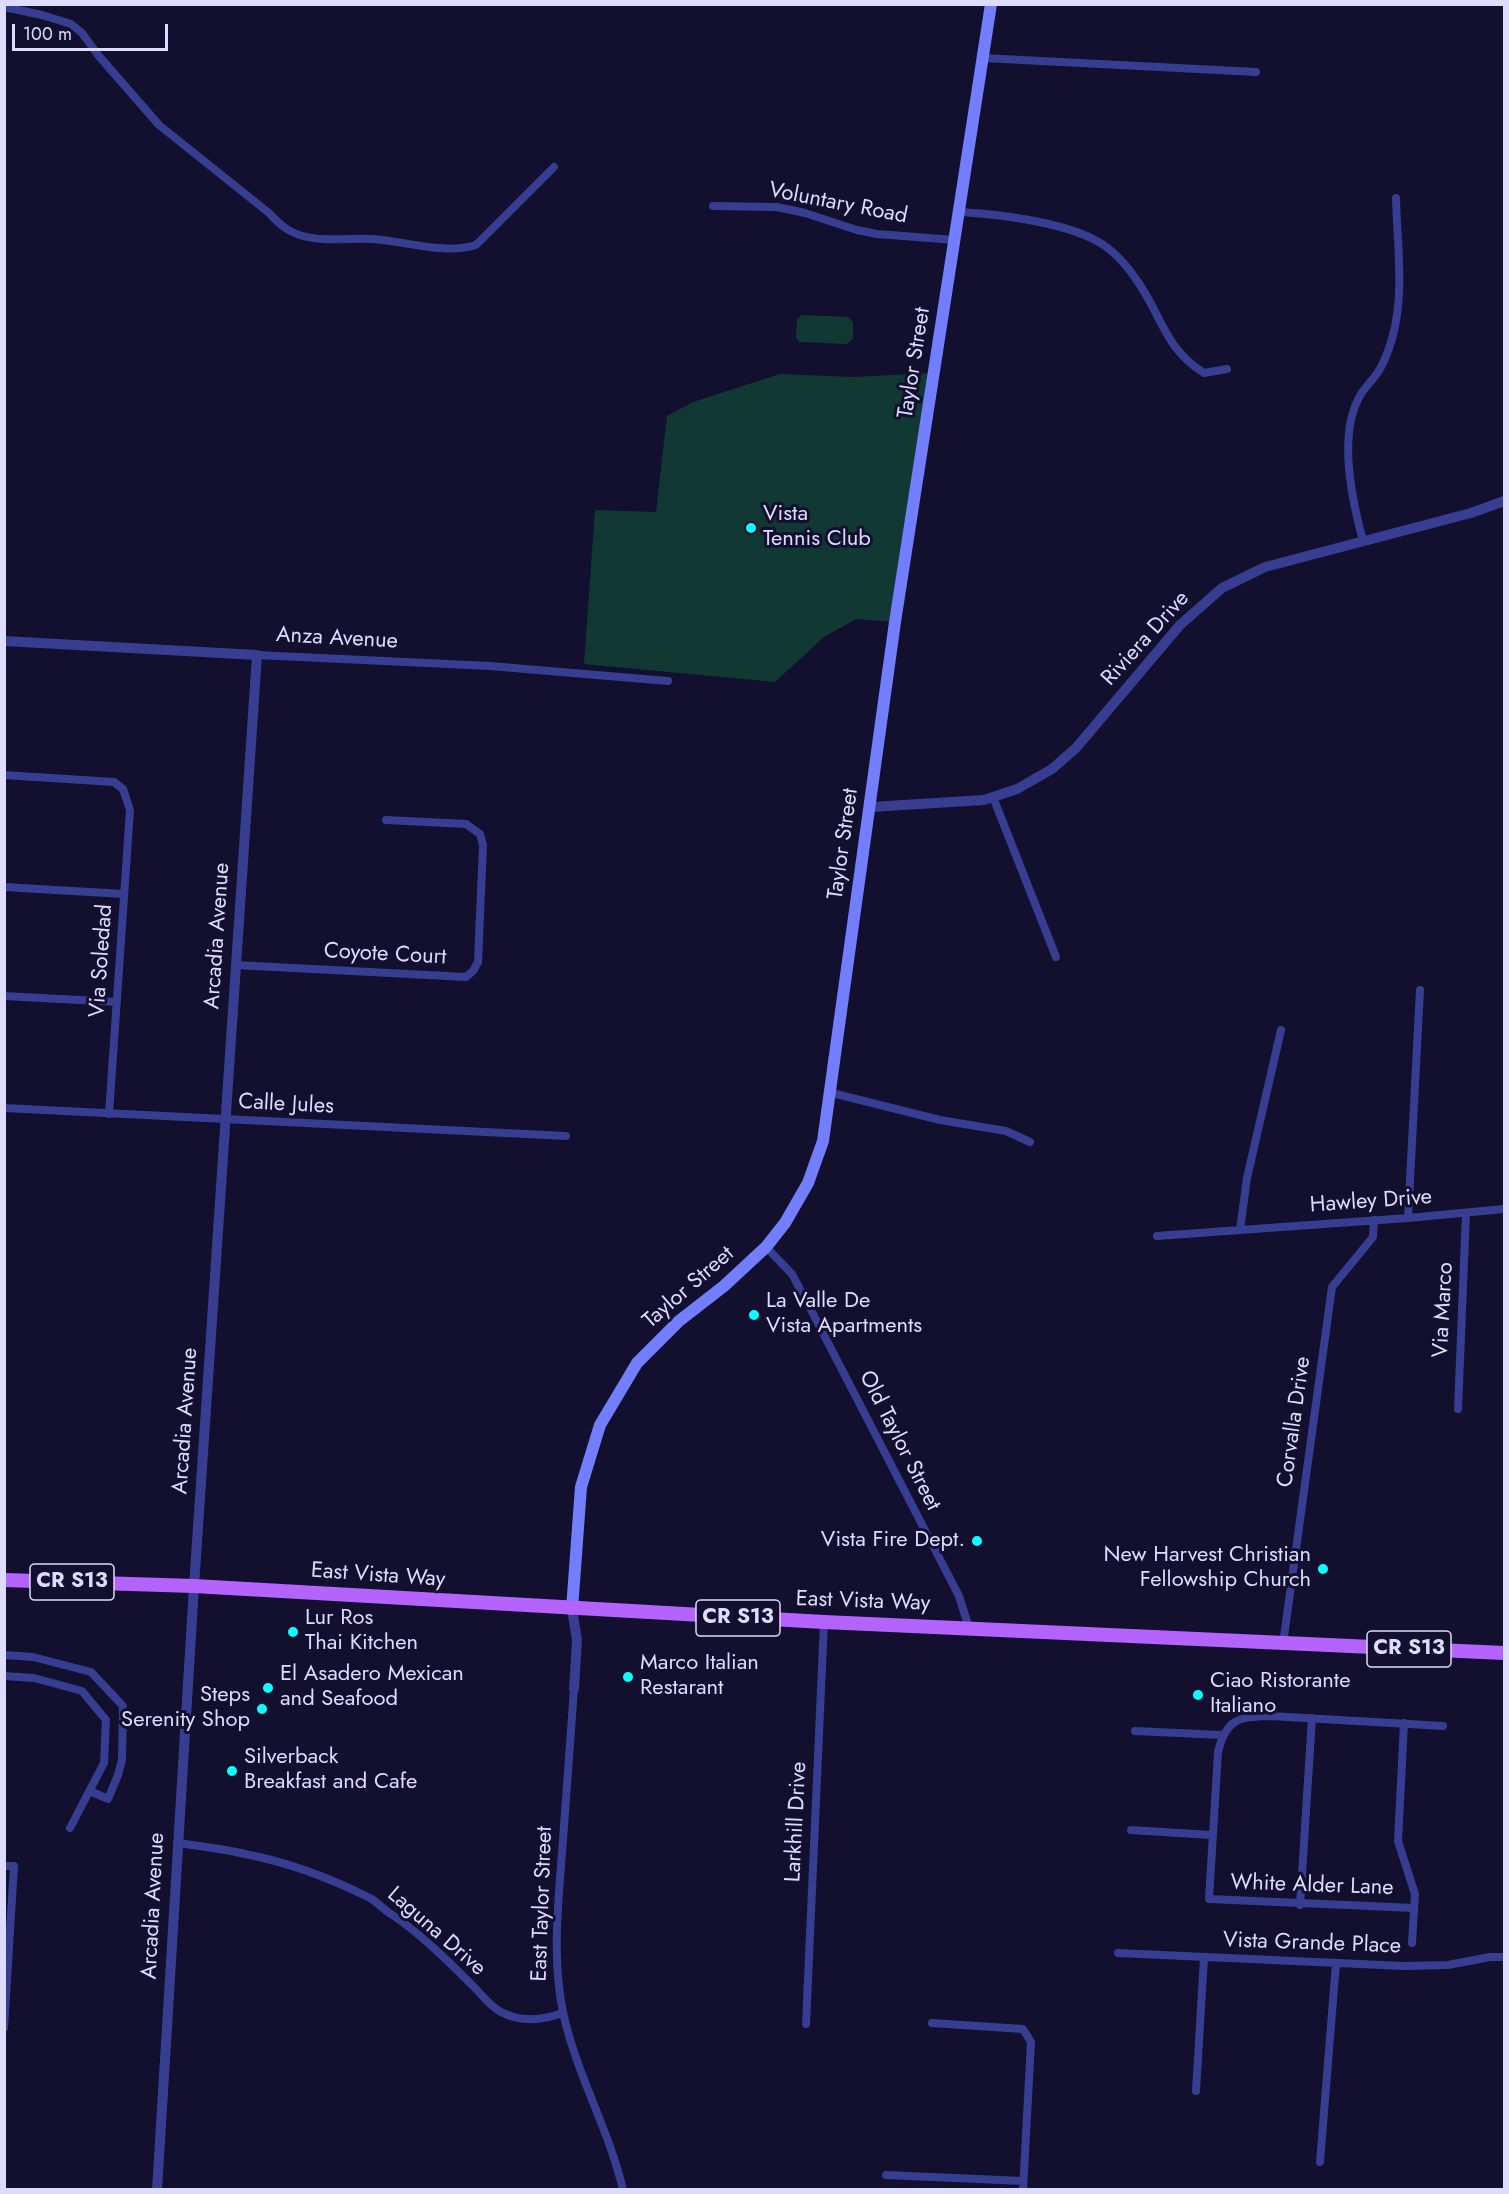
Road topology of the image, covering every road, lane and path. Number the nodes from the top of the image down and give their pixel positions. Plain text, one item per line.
1 (991, 4) edge
2 (4, 7) edge
3 (983, 58) junction
4 (1256, 72) dead end
5 (554, 167) dead end
6 (1395, 198) dead end
7 (713, 206) dead end
8 (960, 212) junction
9 (956, 240) junction
10 (1227, 369) dead end
11 (1504, 501) edge
12 (1363, 541) junction
13 (4, 641) edge
14 (257, 655) junction
15 (668, 681) dead end
16 (4, 775) edge
17 (993, 797) junction
18 (871, 807) junction
19 (386, 820) dead end
20 (4, 887) edge
21 (124, 894) junction
22 (1056, 957) dead end
23 (236, 965) junction
24 (1420, 990) dead end
25 (4, 996) edge
26 (117, 1002) junction
27 (1281, 1030) dead end
28 (828, 1092) junction
29 (4, 1108) edge
30 (110, 1114) junction
31 (226, 1120) junction
32 (566, 1136) dead end
33 (1030, 1142) dead end
34 (1504, 1209) edge
35 (1466, 1213) junction
36 (1408, 1218) junction
37 (1374, 1220) junction
38 (1240, 1230) junction
39 (1157, 1236) dead end
40 (766, 1247) junction
41 (1458, 1408) dead end
42 (4, 1580) edge
43 (194, 1586) junction
44 (572, 1609) junction
45 (825, 1622) junction
46 (969, 1628) junction
47 (1283, 1644) junction
48 (1504, 1653) edge
49 (4, 1655) edge
50 (4, 1676) edge
51 (574, 1689) joint
52 (1312, 1718) junction
53 (1404, 1723) junction
54 (1443, 1726) dead end
55 (1136, 1731) dead end
56 (1222, 1735) junction
57 (90, 1791) junction
58 (70, 1828) dead end
59 (1131, 1830) dead end
60 (1212, 1835) junction
61 (178, 1843) junction
62 (9, 1866) edge
63 (1300, 1905) junction
64 (1414, 1908) junction
65 (1412, 1943) dead end
66 (1118, 1953) dead end
67 (1504, 1957) edge
68 (1204, 1958) junction
69 (1336, 1963) junction
70 (563, 2013) junction
71 (932, 2023) dead end
72 (806, 2024) dead end
73 (4, 2028) edge
74 (1196, 2091) dead end
75 (1320, 2162) dead end
76 (886, 2175) dead end
77 (1023, 2185) edge
78 (157, 2190) edge
79 (622, 2190) edge

1 - 3 main road, Taylor Street
2 - 5 street
3 - 4 street
3 - 8 main road, Taylor Street
6 - 12 street
7 - 9 street, Voluntary Road
8 - 9 main road, Taylor Street
8 - 10 street
9 - 18 main road, Taylor Street
11 - 12 street, Riviera Drive
12 - 17 street, Riviera Drive
13 - 14 street, Anza Avenue
14 - 15 street, Anza Avenue
14 - 23 street, Arcadia Avenue
16 - 21 street, Via Soledad
17 - 18 street, Riviera Drive
17 - 22 street
18 - 28 main road, Taylor Street
19 - 23 street, Coyote Court
20 - 21 street
21 - 26 street, Via Soledad
23 - 31 street, Arcadia Avenue
24 - 36 street
25 - 26 street
26 - 30 street, Via Soledad
27 - 38 street
28 - 33 street
28 - 40 main road, Taylor Street
29 - 30 street, Calle Jules
30 - 31 street, Calle Jules
31 - 32 street, Calle Jules
31 - 43 street, Arcadia Avenue
34 - 35 street, Hawley Drive
35 - 36 street, Hawley Drive
35 - 41 street, Via Marco
36 - 37 street, Hawley Drive
37 - 38 street, Hawley Drive
37 - 47 street, Corvalla Drive
38 - 39 street, Hawley Drive
40 - 44 main road, Taylor Street
40 - 46 street, Old Taylor Street
42 - 43 main road, East Vista Way / CR S13
43 - 44 main road, East Vista Way / CR S13
43 - 61 street, Arcadia Avenue
44 - 45 main road, East Vista Way / CR S13
44 - 51 street, East Taylor Street
45 - 46 main road, East Vista Way / CR S13
45 - 72 street, Larkhill Drive
46 - 47 main road, East Vista Way / CR S13
47 - 48 main road, East Vista Way / CR S13
49 - 57 street
50 - 57 street
51 - 70 street, East Taylor Street
52 - 53 street
52 - 56 street
52 - 63 street
53 - 54 street
53 - 64 street
55 - 56 street
56 - 60 street
57 - 58 street
59 - 60 street
60 - 63 street, White Alder Lane
61 - 70 street, Laguna Drive
61 - 78 street, Arcadia Avenue
62 - 73 street
63 - 64 street, White Alder Lane
64 - 65 street
66 - 68 street, Vista Grande Place
67 - 69 street, Vista Grande Place
68 - 69 street, Vista Grande Place
68 - 74 street
69 - 75 street
70 - 79 street, East Taylor Street
71 - 77 street
76 - 77 street

